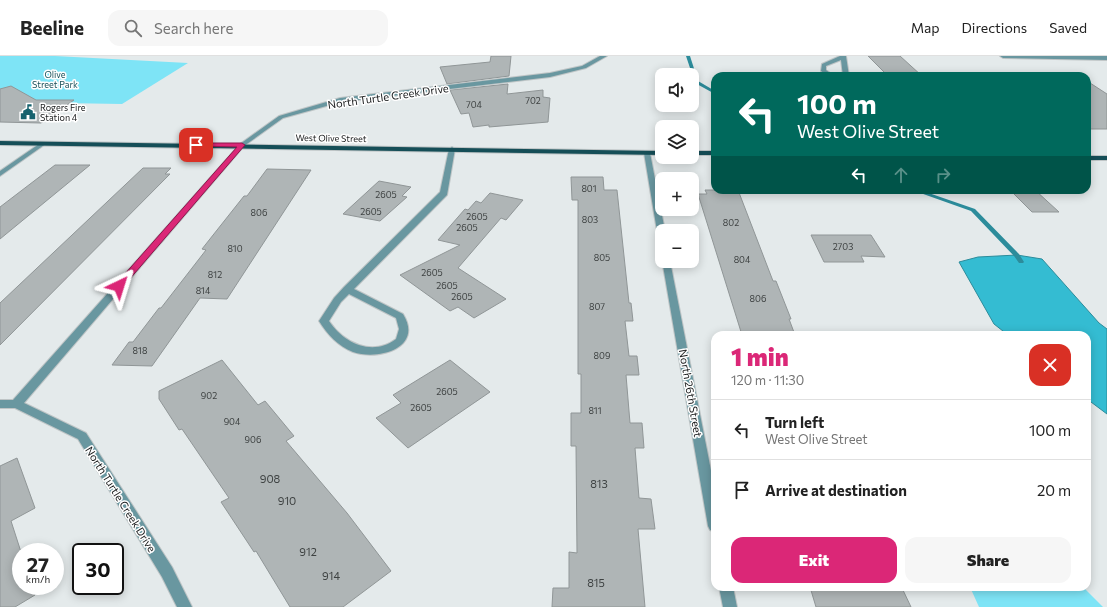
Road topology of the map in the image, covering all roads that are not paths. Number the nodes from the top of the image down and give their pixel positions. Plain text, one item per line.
1 (604, 56) edge
2 (1004, 56) edge
3 (843, 57) edge
4 (1107, 58) edge
5 (826, 72) edge
6 (845, 72) edge
7 (0, 143) edge
8 (44, 143) junction
9 (242, 145) junction
10 (452, 149) junction
11 (646, 153) junction
12 (655, 153) edge
13 (699, 153) edge
14 (711, 154) edge
15 (1091, 158) edge
16 (1107, 158) edge
17 (0, 174) edge
18 (660, 224) edge
19 (667, 268) edge
20 (347, 290) junction
21 (0, 404) edge
22 (16, 404) junction
23 (711, 504) edge
24 (727, 591) edge
25 (184, 607) edge
26 (730, 607) edge

1 - 9 street, North Turtle Creek Drive
2 - 4 street
3 - 5 street
3 - 6 street
7 - 8 main road, West Olive Street
8 - 9 main road, West Olive Street
8 - 17 street
9 - 10 main road, West Olive Street
9 - 22 street, North Turtle Creek Drive
10 - 11 main road, West Olive Street
10 - 20 street
11 - 12 main road, West Olive Street
11 - 18 street
13 - 14 main road
15 - 16 main road
19 - 23 street, North 26th Street
20 - 20 street
21 - 22 street
22 - 25 street, North Turtle Creek Drive
24 - 26 street

